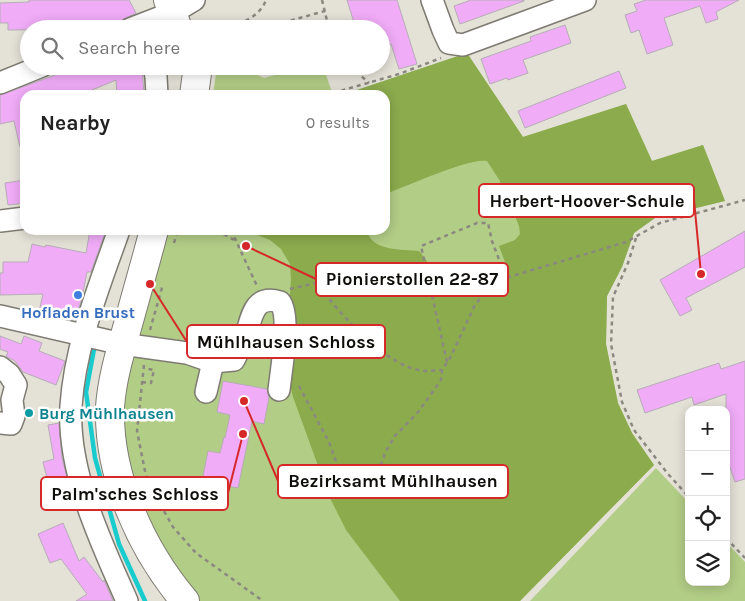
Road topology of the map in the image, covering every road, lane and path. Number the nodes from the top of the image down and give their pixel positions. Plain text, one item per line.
1 (266, 0) edge
2 (322, 0) edge
3 (432, 0) edge
4 (585, 0) edge
5 (182, 7) edge
6 (325, 10) junction
7 (154, 20) edge
8 (190, 20) edge
9 (248, 20) edge
10 (290, 20) edge
11 (328, 20) edge
12 (449, 43) junction
13 (20, 75) edge
14 (156, 75) edge
15 (186, 75) edge
16 (197, 75) edge
17 (360, 75) edge
18 (0, 83) edge
19 (369, 83) junction
20 (157, 90) edge
21 (185, 90) edge
22 (195, 90) edge
23 (344, 90) edge
24 (745, 200) edge
25 (20, 219) edge
26 (0, 221) edge
27 (117, 235) edge
28 (225, 235) edge
29 (233, 235) edge
30 (636, 238) junction
31 (163, 239) edge
32 (235, 241) junction
33 (165, 277) dead end
34 (506, 278) junction
35 (289, 290) dead end
36 (264, 301) junction
37 (0, 316) edge
38 (84, 334) junction
39 (137, 353) junction
40 (213, 362) junction
41 (447, 362) junction
42 (0, 368) edge
43 (442, 370) junction
44 (142, 382) junction
45 (289, 388) joint
46 (206, 392) dead end
47 (0, 423) edge
48 (688, 496) edge
49 (729, 541) edge
50 (745, 558) edge
51 (127, 601) edge
52 (185, 601) edge
53 (262, 601) edge

1 - 9 path
2 - 6 path
3 - 12 street
4 - 12 street
5 - 7 street
5 - 8 main road
6 - 10 path
6 - 11 path
12 - 19 path
13 - 18 street
14 - 20 street
15 - 21 main road
16 - 22 main road
17 - 19 path
19 - 23 path
24 - 30 path
25 - 26 street
27 - 38 street
28 - 32 path
29 - 32 path
30 - 34 path
30 - 48 path
31 - 39 main road
32 - 36 path
33 - 39 path
34 - 41 path
34 - 41 path
35 - 43 path
36 - 40 street
36 - 45 street
37 - 38 street
38 - 39 street
38 - 51 street
39 - 40 street
39 - 44 path
39 - 44 path
39 - 52 main road
40 - 46 street
41 - 43 path
42 - 47 street
43 - 45 path
44 - 53 path
49 - 50 path

